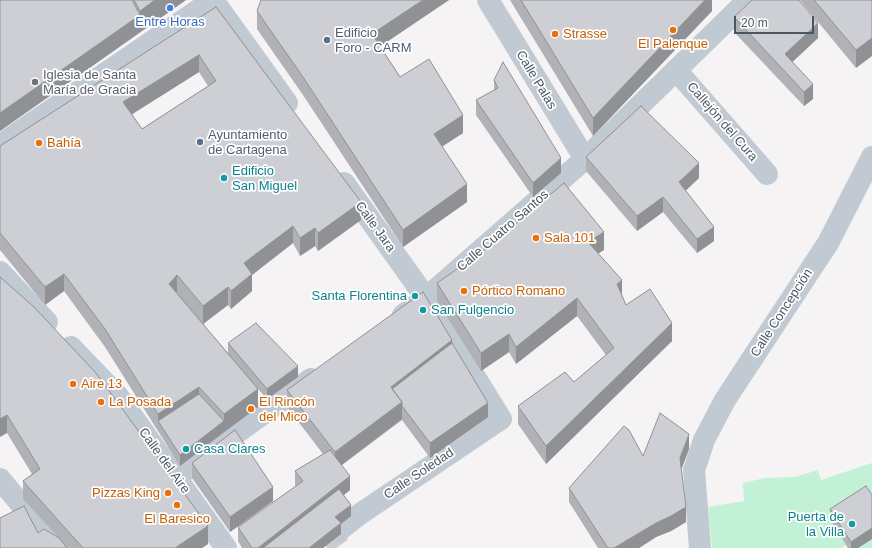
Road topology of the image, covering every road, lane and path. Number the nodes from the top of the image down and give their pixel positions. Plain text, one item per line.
1 (213, 0) edge
2 (488, 0) edge
3 (748, 0) edge
4 (676, 70) junction
5 (296, 117) edge
6 (0, 145) edge
7 (872, 156) edge
8 (584, 159) junction
9 (333, 169) edge
10 (767, 174) dead end
11 (0, 272) edge
12 (426, 298) junction
13 (388, 325) edge
14 (325, 370) edge
15 (501, 418) joint
16 (176, 478) junction
17 (0, 479) edge
18 (241, 530) edge
19 (338, 541) tunnel mouth
20 (224, 546) edge
21 (58, 548) edge
22 (700, 548) edge

1 - 5 street
1 - 6 street
2 - 8 street, Calle Palas
3 - 4 street, Calle Cuatro Santos
4 - 8 street, Calle Cuatro Santos
4 - 10 street, Callejón del Cura
7 - 22 street, Calle Concepción
8 - 12 street, Calle Cuatro Santos
9 - 12 street, Calle Jara
11 - 16 street, Calle del Aire
12 - 13 street, Calle Cuatro Santos
12 - 15 street, Calle Jara
14 - 16 street
15 - 19 street, Calle Soledad
16 - 20 street, Calle del Aire
17 - 21 street
18 - 20 street

